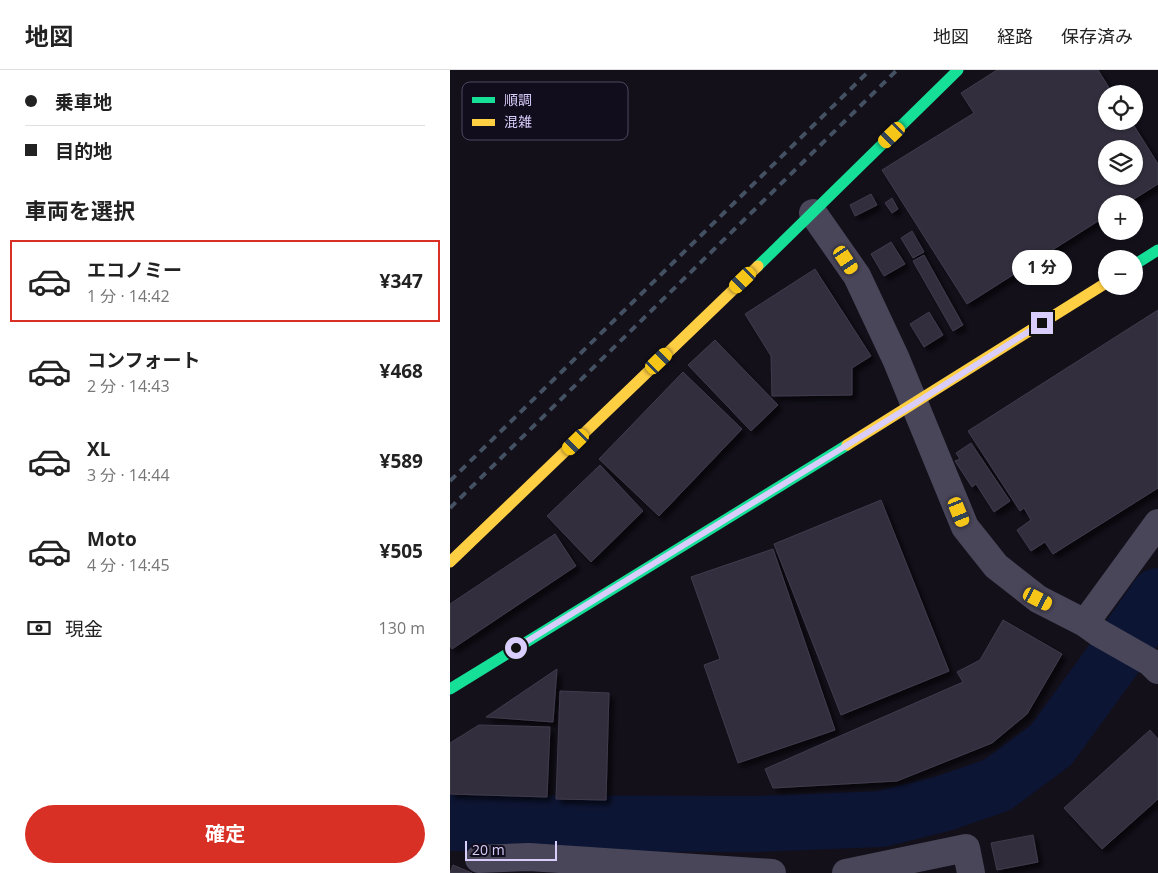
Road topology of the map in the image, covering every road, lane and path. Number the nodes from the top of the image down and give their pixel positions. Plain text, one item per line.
1 (958, 70) edge
2 (813, 213) junction
3 (1158, 250) edge
4 (1143, 259) edge
5 (1098, 287) edge
6 (914, 404) junction
7 (1158, 523) edge
8 (450, 562) edge
9 (1092, 628) junction
10 (1154, 666) edge
11 (450, 689) edge
12 (479, 859) dead end
13 (681, 870) edge
14 (772, 873) edge
15 (846, 873) edge
16 (971, 873) edge

1 - 2 street
2 - 6 street
2 - 8 street
3 - 4 street
5 - 6 street
6 - 9 street
6 - 11 street
7 - 9 street
9 - 10 street
12 - 13 street
13 - 14 street
15 - 16 street

